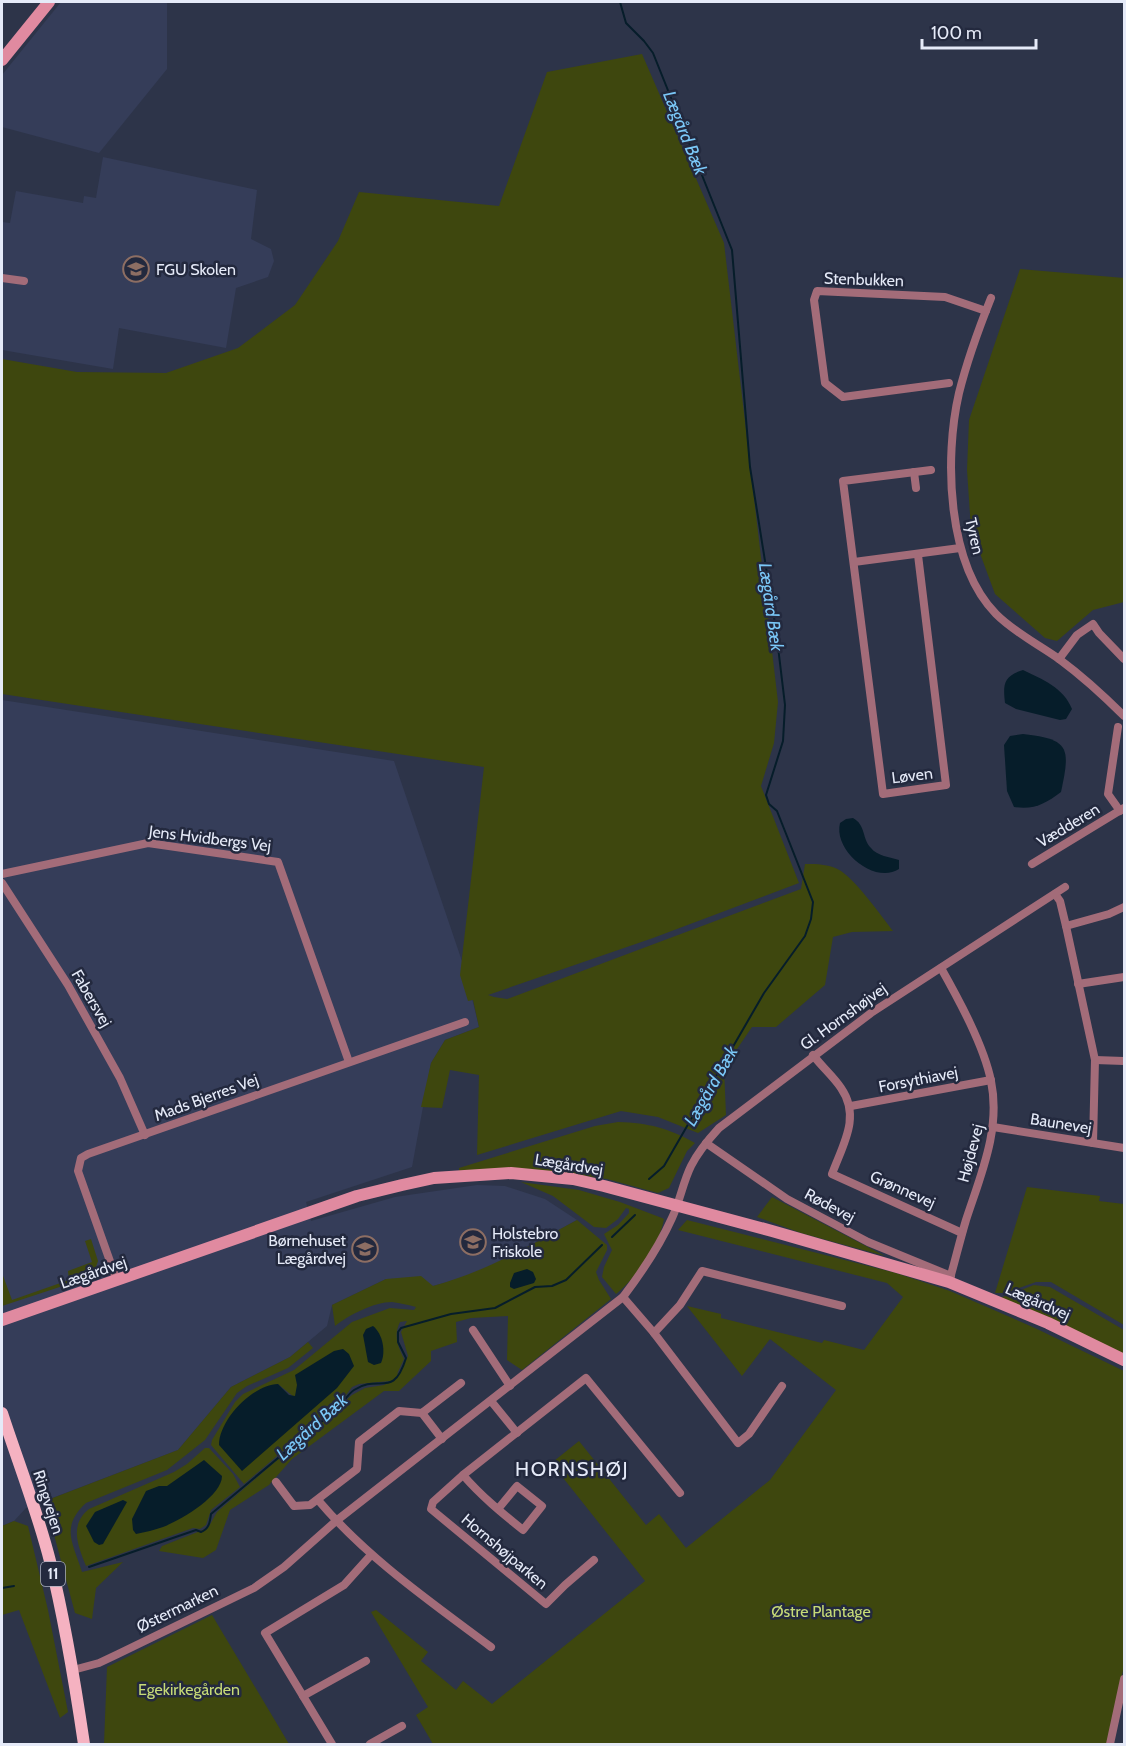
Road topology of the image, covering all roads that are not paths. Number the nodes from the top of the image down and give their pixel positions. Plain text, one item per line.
1 (49, 2) edge
2 (2, 60) edge
3 (2, 278) edge
4 (24, 281) dead end
5 (991, 298) dead end
6 (986, 311) junction
7 (949, 382) dead end
8 (931, 470) dead end
9 (914, 472) junction
10 (916, 488) dead end
11 (960, 548) junction
12 (918, 555) junction
13 (854, 562) junction
14 (1059, 659) junction
15 (1125, 659) edge
16 (1125, 716) edge
17 (1118, 727) dead end
18 (1122, 810) edge
19 (1032, 864) dead end
20 (2, 874) edge
21 (2, 883) edge
22 (1065, 887) dead end
23 (1055, 894) junction
24 (1125, 907) edge
25 (1066, 926) junction
26 (941, 968) junction
27 (1125, 977) edge
28 (1078, 984) junction
29 (465, 1022) dead end
30 (813, 1055) junction
31 (1095, 1060) junction
32 (1125, 1061) edge
33 (349, 1062) junction
34 (991, 1080) junction
35 (851, 1106) junction
36 (993, 1128) junction
37 (145, 1135) junction
38 (705, 1143) junction
39 (1093, 1143) junction
40 (1125, 1148) edge
41 (676, 1206) junction
42 (962, 1233) junction
43 (950, 1279) junction
44 (117, 1281) junction
45 (623, 1297) junction
46 (842, 1306) dead end
47 (2, 1320) edge
48 (473, 1330) dead end
49 (654, 1333) junction
50 (1125, 1360) edge
51 (460, 1383) dead end
52 (510, 1386) junction
53 (782, 1386) dead end
54 (491, 1401) junction
55 (2, 1413) edge
56 (422, 1413) junction
57 (517, 1432) junction
58 (442, 1439) junction
59 (463, 1475) junction
60 (276, 1482) dead end
61 (680, 1493) dead end
62 (318, 1500) junction
63 (498, 1509) junction
64 (336, 1521) junction
65 (371, 1555) junction
66 (594, 1560) dead end
67 (491, 1647) dead end
68 (366, 1661) dead end
69 (73, 1670) junction
70 (1125, 1679) edge
71 (303, 1696) junction
72 (402, 1726) dead end
73 (84, 1744) edge
74 (332, 1744) edge
75 (370, 1744) edge
76 (1110, 1744) edge

1 - 2 street
3 - 4 street
5 - 6 street, Tyren
6 - 7 street, Stenbukken
6 - 11 street, Tyren
8 - 9 street, Løven
9 - 10 street
9 - 13 street, Løven
11 - 12 street
11 - 14 street, Tyren
12 - 13 street
12 - 13 street, Løven
14 - 15 street
14 - 16 street, Tyren
17 - 18 street, Vædderen
18 - 19 street, Vædderen
20 - 33 street, Jens Hvidbergs Vej
21 - 37 street, Fabersvej
22 - 23 street, Gl. Hornshøjvej
23 - 25 street
23 - 26 street, Gl. Hornshøjvej
24 - 25 street
25 - 28 street
26 - 30 street, Gl. Hornshøjvej
26 - 34 street, Højdevej
27 - 28 street
28 - 31 street
29 - 33 street, Mads Bjerres Vej
30 - 35 street
30 - 38 street, Gl. Hornshøjvej
31 - 32 street
31 - 39 street
33 - 37 street, Mads Bjerres Vej
34 - 35 street, Forsythiavej
34 - 36 street, Højdevej
35 - 42 street, Grønnevej
36 - 39 street, Baunevej
36 - 42 street, Højdevej
37 - 44 street, Mads Bjerres Vej
38 - 41 street, Gl. Hornshøjvej
38 - 43 street, Rødevej
39 - 40 street, Baunevej
41 - 43 street, Lægårdvej
41 - 44 street, Lægårdvej
41 - 45 street
42 - 43 street, Højdevej
43 - 50 street, Lægårdvej
44 - 47 street, Lægårdvej
45 - 49 street
45 - 52 street
46 - 49 street
48 - 52 street
49 - 53 street
51 - 56 street
52 - 54 street
54 - 57 street
54 - 58 street
55 - 69 main road, Ringvejen / 11
56 - 58 street
56 - 62 street
57 - 59 street, Hornshøjparken
57 - 61 street, Hornshøjparken
58 - 64 street
59 - 63 street, Hornshøjparken
59 - 66 street, Hornshøjparken
60 - 62 street
62 - 64 street
63 - 63 street, Hornshøjparken
64 - 65 street
64 - 69 street, Østermarken
65 - 67 street
65 - 71 street
68 - 71 street
69 - 73 main road, Ringvejen / 11
70 - 76 street
71 - 74 street
72 - 75 street

